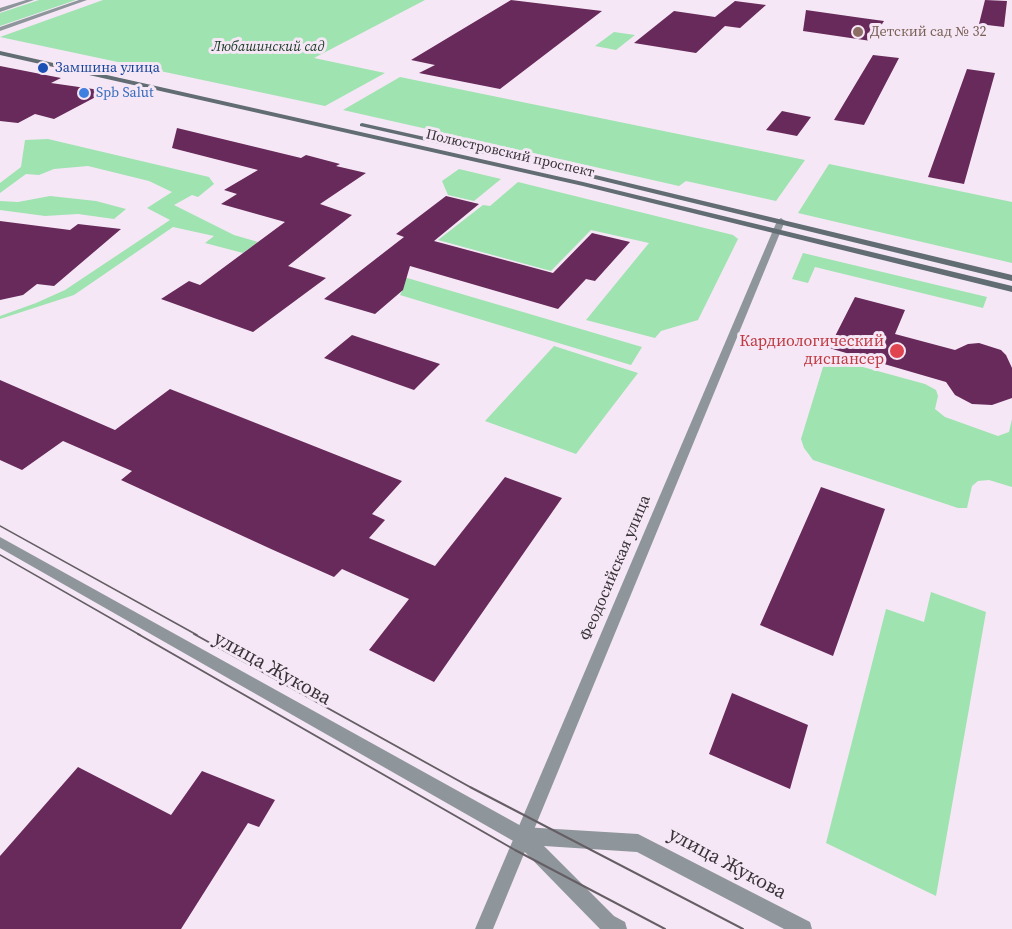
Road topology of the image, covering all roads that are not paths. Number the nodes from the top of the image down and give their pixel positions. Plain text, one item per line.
1 (31, 0) edge
2 (84, 0) edge
3 (0, 10) edge
4 (0, 29) edge
5 (0, 46) edge
6 (0, 53) edge
7 (779, 226) junction
8 (1012, 278) edge
9 (1012, 289) edge
10 (0, 542) edge
11 (521, 836) junction
12 (484, 929) edge
13 (618, 929) edge
14 (803, 929) edge

1 - 3 street
2 - 4 street
5 - 7 main road, Полюстровский проспект
6 - 7 main road, Полюстровский проспект
7 - 8 main road, Полюстровский проспект
7 - 9 main road, Полюстровский проспект
7 - 11 street, Феодосийская улица
10 - 11 street, улица Жукова
11 - 12 street, Феодосийская улица
11 - 13 street, улица Жукова
11 - 14 street, улица Жукова

